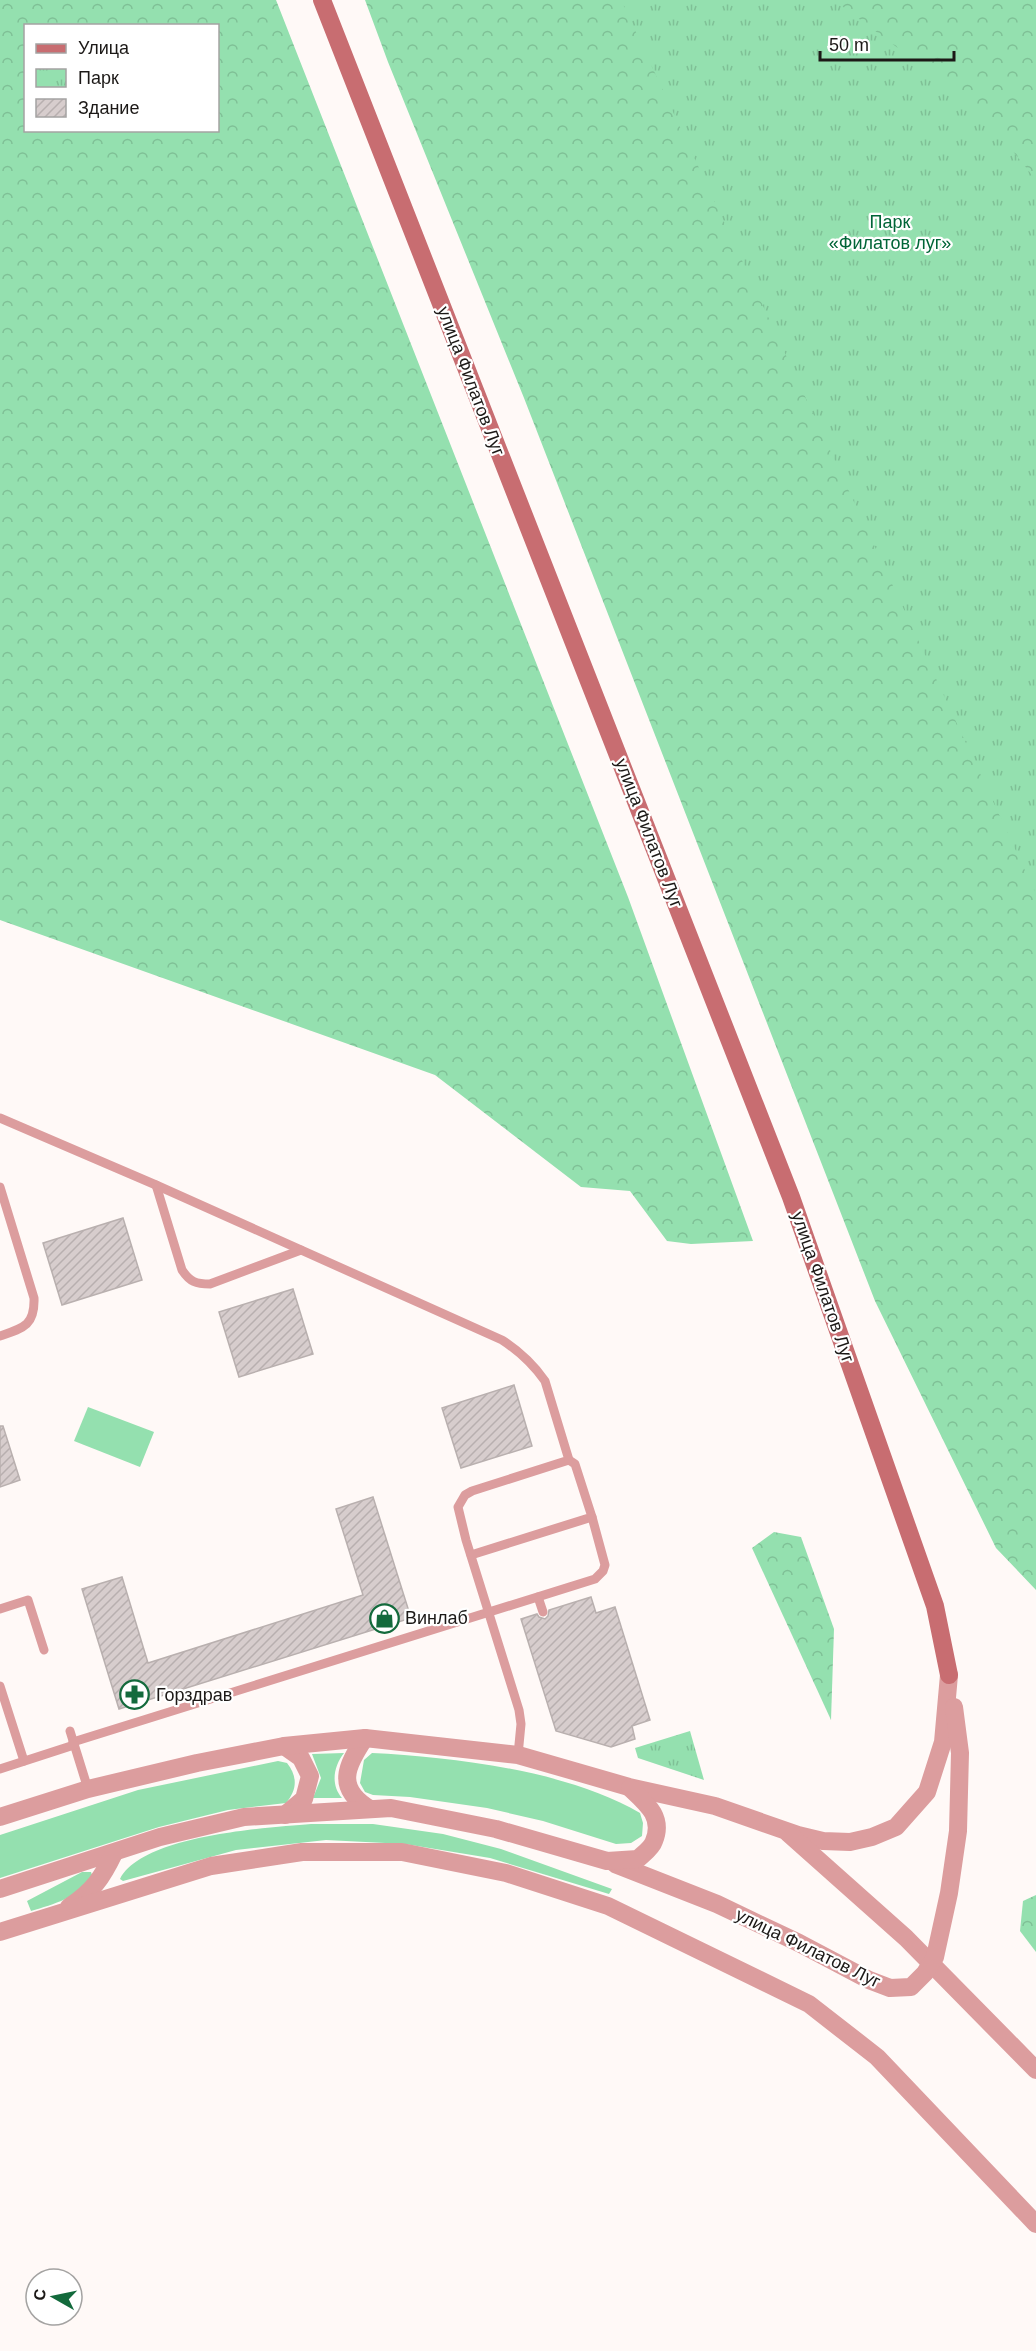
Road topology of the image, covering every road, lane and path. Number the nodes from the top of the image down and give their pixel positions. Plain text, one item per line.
1 (322, 0) edge
2 (0, 1118) edge
3 (156, 1185) junction
4 (0, 1186) edge
5 (301, 1250) junction
6 (0, 1336) edge
7 (569, 1460) junction
8 (592, 1517) junction
9 (471, 1555) junction
10 (538, 1597) junction
11 (0, 1609) edge
12 (488, 1612) junction
13 (543, 1612) dead end
14 (44, 1650) dead end
15 (950, 1675) junction
16 (0, 1686) edge
17 (11, 1719) junction
18 (0, 1723) edge
19 (70, 1731) dead end
20 (365, 1738) junction
21 (74, 1744) junction
22 (284, 1746) junction
23 (518, 1755) junction
24 (24, 1761) junction
25 (0, 1768) edge
26 (629, 1787) junction
27 (88, 1789) junction
28 (370, 1809) junction
29 (285, 1815) junction
30 (0, 1817) edge
31 (784, 1830) junction
32 (114, 1853) junction
33 (608, 1861) junction
34 (0, 1889) edge
35 (54, 1916) junction
36 (0, 1932) edge
37 (1036, 2070) edge
38 (1036, 2224) edge

1 - 15 street, улица Филатов Луг
2 - 3 lane
3 - 5 lane
3 - 5 lane
4 - 6 lane
5 - 7 lane
7 - 8 lane
7 - 9 lane
8 - 9 lane
8 - 10 lane
9 - 12 lane
10 - 12 lane
10 - 13 lane
11 - 14 lane
12 - 21 lane
12 - 23 lane
15 - 31 street, улица Филатов Луг
15 - 33 street, улица Филатов Луг
16 - 17 lane
17 - 18 lane
17 - 24 lane
19 - 21 lane
20 - 22 street, улица Филатов Луг
20 - 23 street, улица Филатов Луг
20 - 28 street
21 - 24 lane
21 - 27 lane
22 - 27 street, улица Филатов Луг
22 - 29 street
23 - 26 street, улица Филатов Луг
24 - 25 lane
26 - 31 street, улица Филатов Луг
26 - 33 street
27 - 30 street, улица Филатов Луг
28 - 29 street
28 - 33 street
29 - 32 street
31 - 37 street
32 - 34 street
32 - 35 street
35 - 36 street
35 - 38 street

